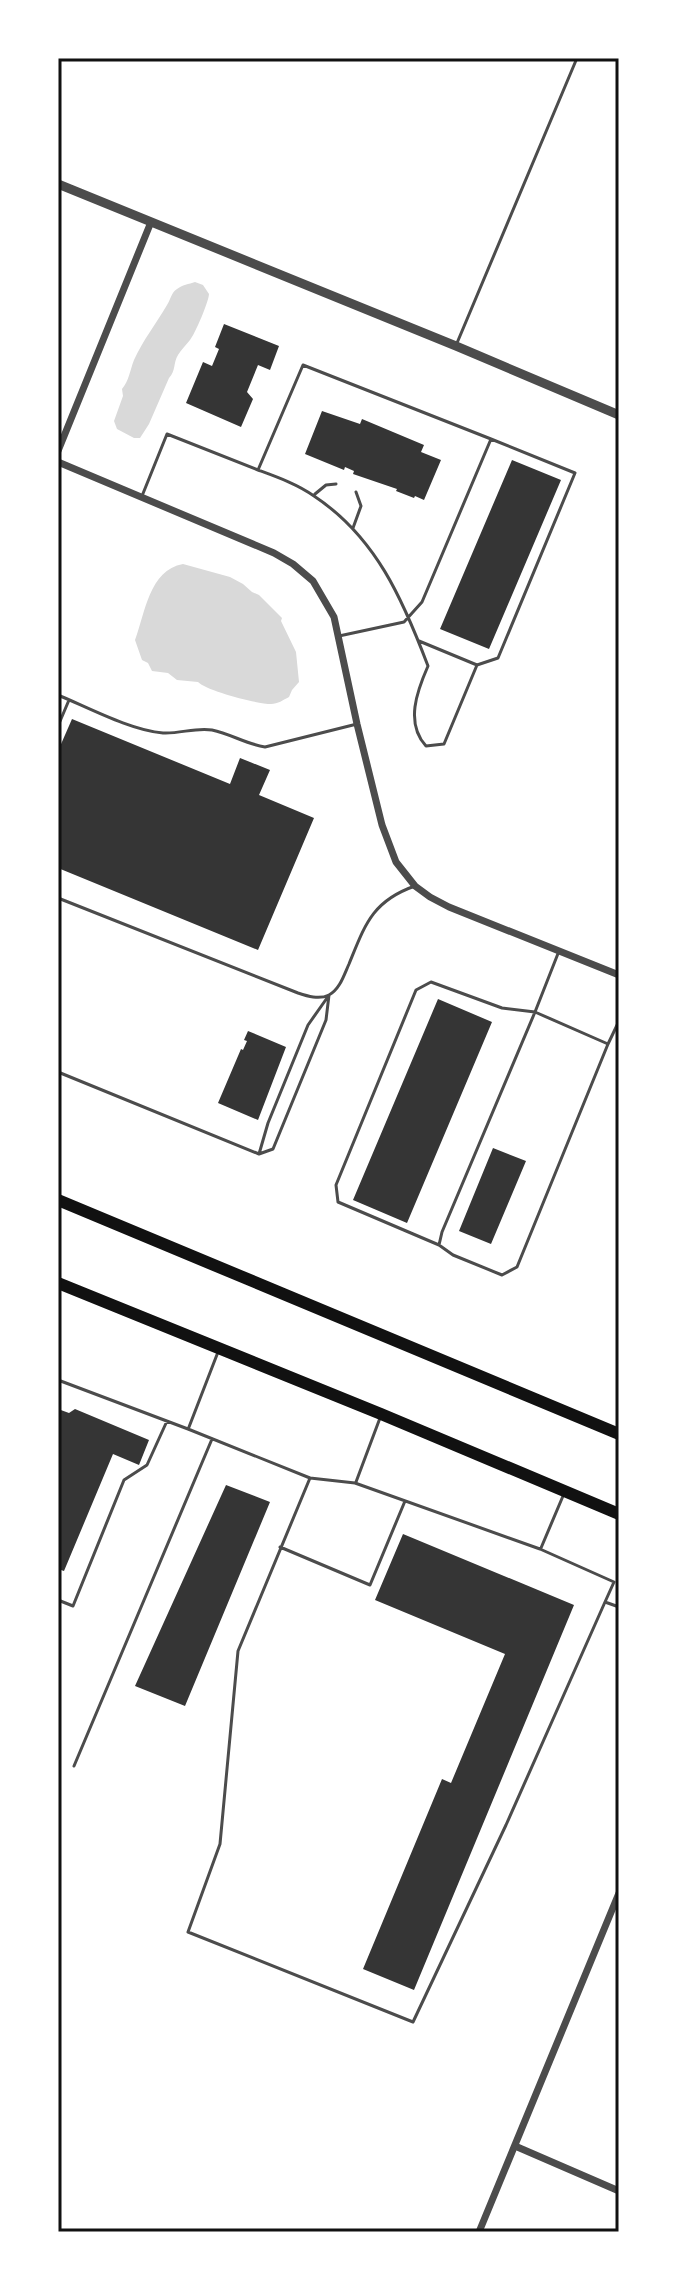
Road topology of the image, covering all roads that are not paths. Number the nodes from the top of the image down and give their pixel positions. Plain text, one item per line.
1 (577, 58) edge
2 (58, 184) edge
3 (151, 222) junction
4 (456, 346) junction
5 (619, 415) edge
6 (491, 439) junction
7 (58, 451) edge
8 (58, 462) edge
9 (258, 470) junction
10 (336, 484) dead end
11 (356, 492) dead end
12 (142, 496) junction
13 (314, 496) junction
14 (353, 528) junction
15 (409, 616) junction
16 (339, 636) junction
17 (419, 641) junction
18 (477, 665) junction
19 (58, 695) edge
20 (69, 700) junction
21 (357, 724) junction
22 (58, 726) edge
23 (415, 886) junction
24 (58, 898) edge
25 (559, 951) junction
26 (619, 975) edge
27 (329, 995) junction
28 (535, 1012) junction
29 (619, 1021) edge
30 (608, 1044) junction
31 (58, 1072) edge
32 (259, 1154) junction
33 (58, 1200) edge
34 (439, 1245) junction
35 (58, 1283) edge
36 (219, 1348) junction
37 (58, 1380) edge
38 (381, 1414) junction
39 (167, 1421) junction
40 (188, 1429) junction
41 (617, 1432) edge
42 (212, 1439) junction
43 (310, 1478) junction
44 (355, 1483) junction
45 (565, 1493) junction
46 (405, 1501) junction
47 (619, 1514) edge
48 (280, 1547) junction
49 (540, 1549) junction
50 (616, 1582) edge
51 (58, 1600) edge
52 (605, 1602) junction
53 (619, 1607) edge
54 (74, 1766) dead end
55 (619, 1893) edge
56 (515, 2146) junction
57 (619, 2191) edge
58 (479, 2232) edge

1 - 4 lane
2 - 3 street
3 - 4 street
3 - 7 street
4 - 5 street
6 - 9 lane
6 - 15 lane
6 - 18 lane
8 - 12 street
9 - 12 lane
9 - 13 lane
10 - 13 lane
11 - 14 lane
12 - 16 street
13 - 14 lane
14 - 15 lane
15 - 16 lane
15 - 17 lane
16 - 21 street
17 - 18 lane
17 - 18 lane
19 - 20 lane
20 - 21 lane
20 - 22 lane
21 - 23 street
23 - 25 street
23 - 27 lane
24 - 27 lane
25 - 26 street
25 - 28 lane
27 - 32 lane
27 - 32 lane
28 - 30 lane
28 - 34 lane
28 - 34 lane
29 - 30 lane
30 - 34 lane
31 - 32 lane
33 - 41 highway
35 - 36 highway
36 - 38 highway
36 - 40 lane
37 - 39 lane
38 - 44 lane
38 - 45 highway
39 - 40 lane
39 - 51 lane
40 - 42 lane
42 - 43 lane
42 - 54 lane
43 - 44 lane
43 - 48 lane
44 - 46 lane
45 - 47 highway
45 - 49 lane
46 - 48 lane
46 - 49 lane
48 - 52 lane
49 - 50 lane
50 - 52 lane
52 - 53 lane
55 - 56 street
56 - 57 street
56 - 58 street

